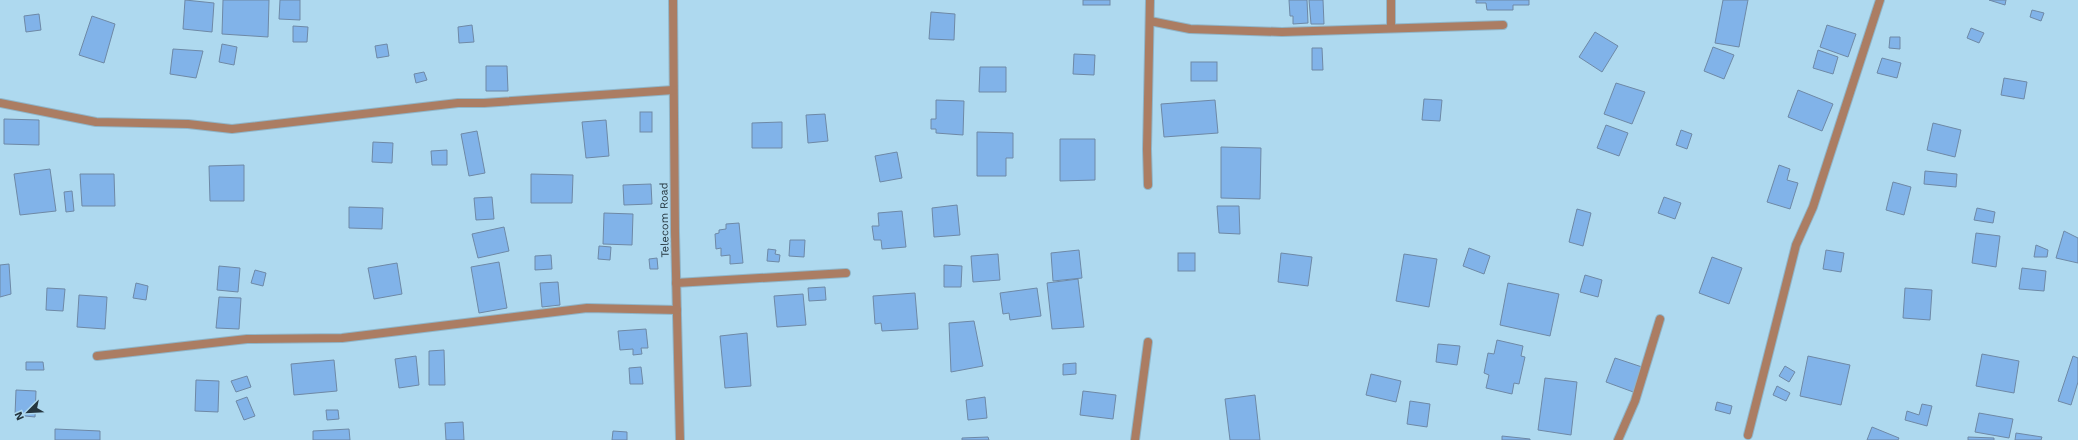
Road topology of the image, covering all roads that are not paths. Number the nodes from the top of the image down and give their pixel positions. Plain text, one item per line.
1 (673, 0) edge
2 (1150, 0) edge
3 (1391, 0) edge
4 (1880, 0) edge
5 (1150, 21) junction
6 (1503, 25) dead end
7 (1391, 28) junction
8 (674, 90) junction
9 (0, 103) edge
10 (1148, 184) dead end
11 (846, 273) dead end
12 (676, 282) junction
13 (677, 310) junction
14 (1660, 319) dead end
15 (1148, 342) dead end
16 (97, 356) dead end
17 (1748, 435) dead end
18 (680, 440) edge
19 (1134, 440) edge
20 (1618, 440) edge

1 - 8 street, Telecom Road
2 - 5 street
3 - 7 street
4 - 17 street
5 - 7 street
5 - 10 street
6 - 7 street
8 - 9 street
8 - 12 street, Telecom Road
11 - 12 street
12 - 13 street, Telecom Road
13 - 16 street
13 - 18 street, Telecom Road
14 - 20 street
15 - 19 street

